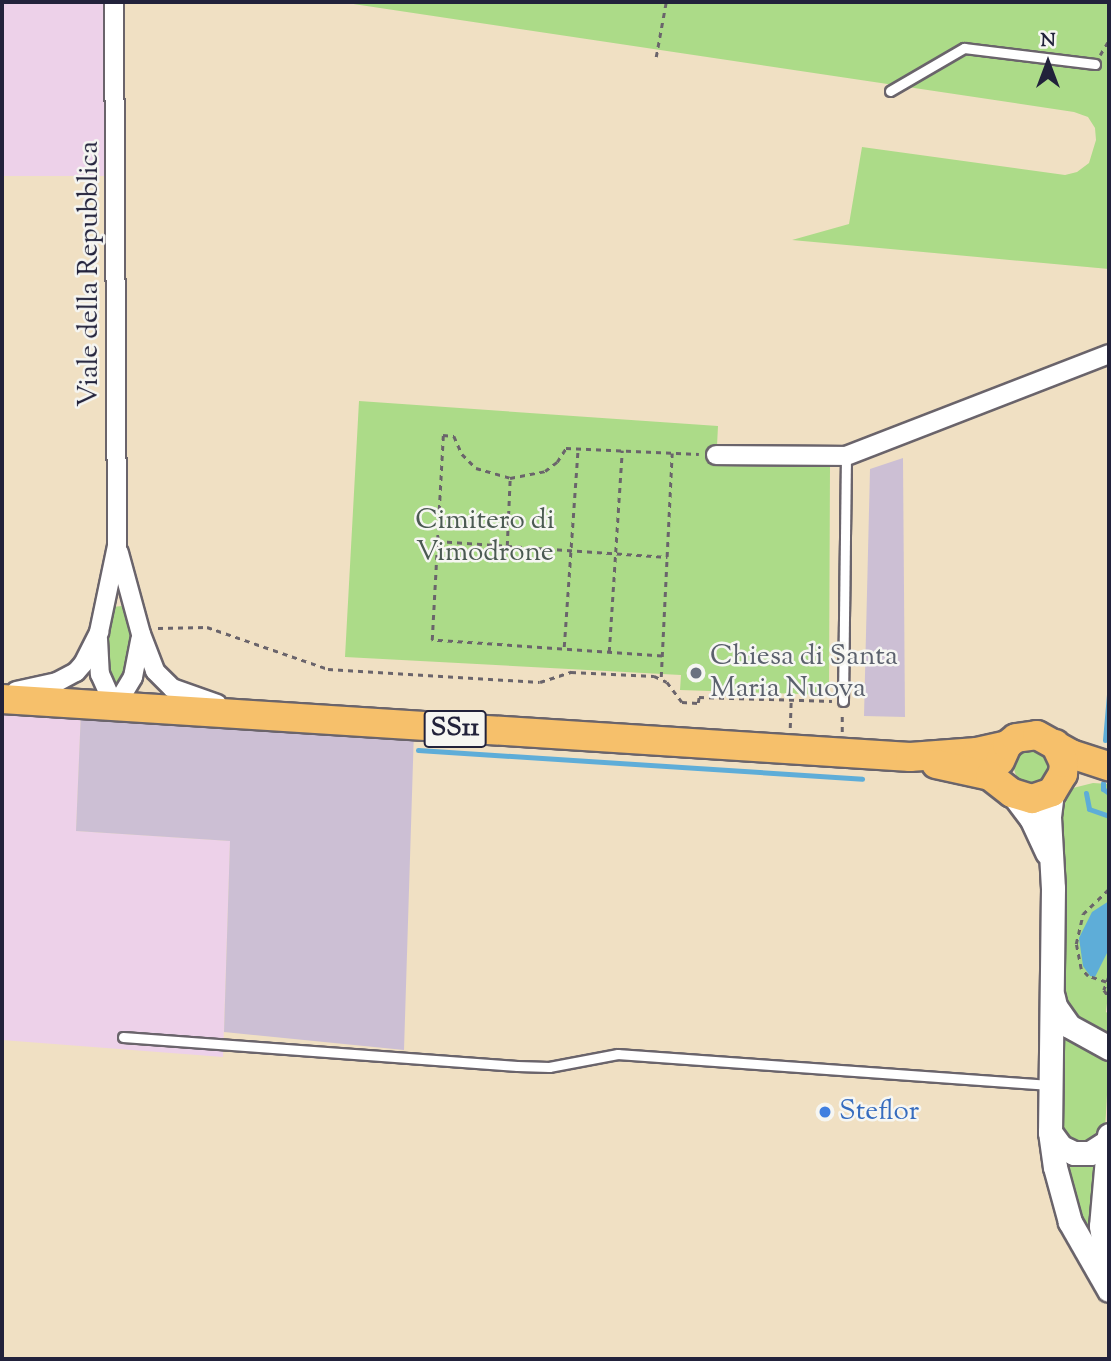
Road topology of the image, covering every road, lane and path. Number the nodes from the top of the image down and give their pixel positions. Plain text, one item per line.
1 (114, 2) edge
2 (666, 2) edge
3 (656, 57) dead end
4 (1095, 64) dead end
5 (890, 91) dead end
6 (1109, 354) edge
7 (578, 448) junction
8 (622, 450) junction
9 (673, 453) junction
10 (716, 455) joint
11 (846, 456) junction
12 (510, 478) junction
13 (437, 541) junction
14 (117, 546) junction
15 (507, 546) junction
16 (570, 551) junction
17 (615, 554) junction
18 (667, 557) junction
19 (104, 607) junction
20 (134, 609) junction
21 (140, 631) junction
22 (99, 632) junction
23 (564, 649) junction
24 (609, 652) junction
25 (662, 656) junction
26 (661, 678) junction
27 (2, 693) edge
28 (2, 699) edge
29 (791, 699) junction
30 (843, 701) joint
31 (115, 706) junction
32 (253, 716) junction
33 (1055, 744) junction
34 (1007, 745) junction
35 (790, 750) junction
36 (910, 757) junction
37 (1109, 768) edge
38 (1056, 788) junction
39 (1008, 789) junction
40 (1051, 860) junction
41 (1109, 889) edge
42 (1109, 977) edge
43 (1107, 982) junction
44 (1051, 987) junction
45 (1109, 997) edge
46 (123, 1037) dead end
47 (1109, 1048) edge
48 (1049, 1084) junction
49 (1051, 1132) junction
50 (1108, 1139) edge
51 (1109, 1276) edge
52 (1109, 1290) edge

1 - 14 street, Viale della Repubblica
2 - 3 path
4 - 5 lane
6 - 11 street
7 - 8 path
7 - 12 path
7 - 16 path
8 - 9 path
8 - 17 path
9 - 10 path
9 - 18 path
10 - 11 street
11 - 30 lane
12 - 13 path
12 - 15 path
13 - 15 path
13 - 23 path
14 - 19 street, Viale della Repubblica
14 - 20 street, Viale della Repubblica
15 - 16 path
16 - 17 path
16 - 23 path
17 - 18 path
17 - 24 path
18 - 25 path
19 - 20 street
19 - 22 street, Viale della Repubblica
20 - 21 street, Viale della Repubblica
21 - 26 path
21 - 31 street, Viale della Repubblica
21 - 32 street, Viale della Repubblica
22 - 27 street, Viale della Repubblica
22 - 31 street, Viale della Repubblica
23 - 24 path
24 - 25 path
25 - 26 path
26 - 29 path
28 - 31 main road, SS11
29 - 30 path
29 - 35 path
31 - 32 main road, SS11
32 - 35 main road, SS11
33 - 34 main road, SS11
33 - 37 main road, SS11
33 - 38 main road
34 - 36 main road, SS11
34 - 39 main road
35 - 36 main road, SS11
36 - 39 main road, SS11
37 - 38 main road, SS11
38 - 39 main road, SS11
38 - 40 street
39 - 40 street
40 - 44 street
41 - 43 path
42 - 43 path
43 - 45 path
44 - 47 street
44 - 48 street
46 - 48 lane
48 - 49 street
49 - 50 street
49 - 52 street
50 - 51 street

